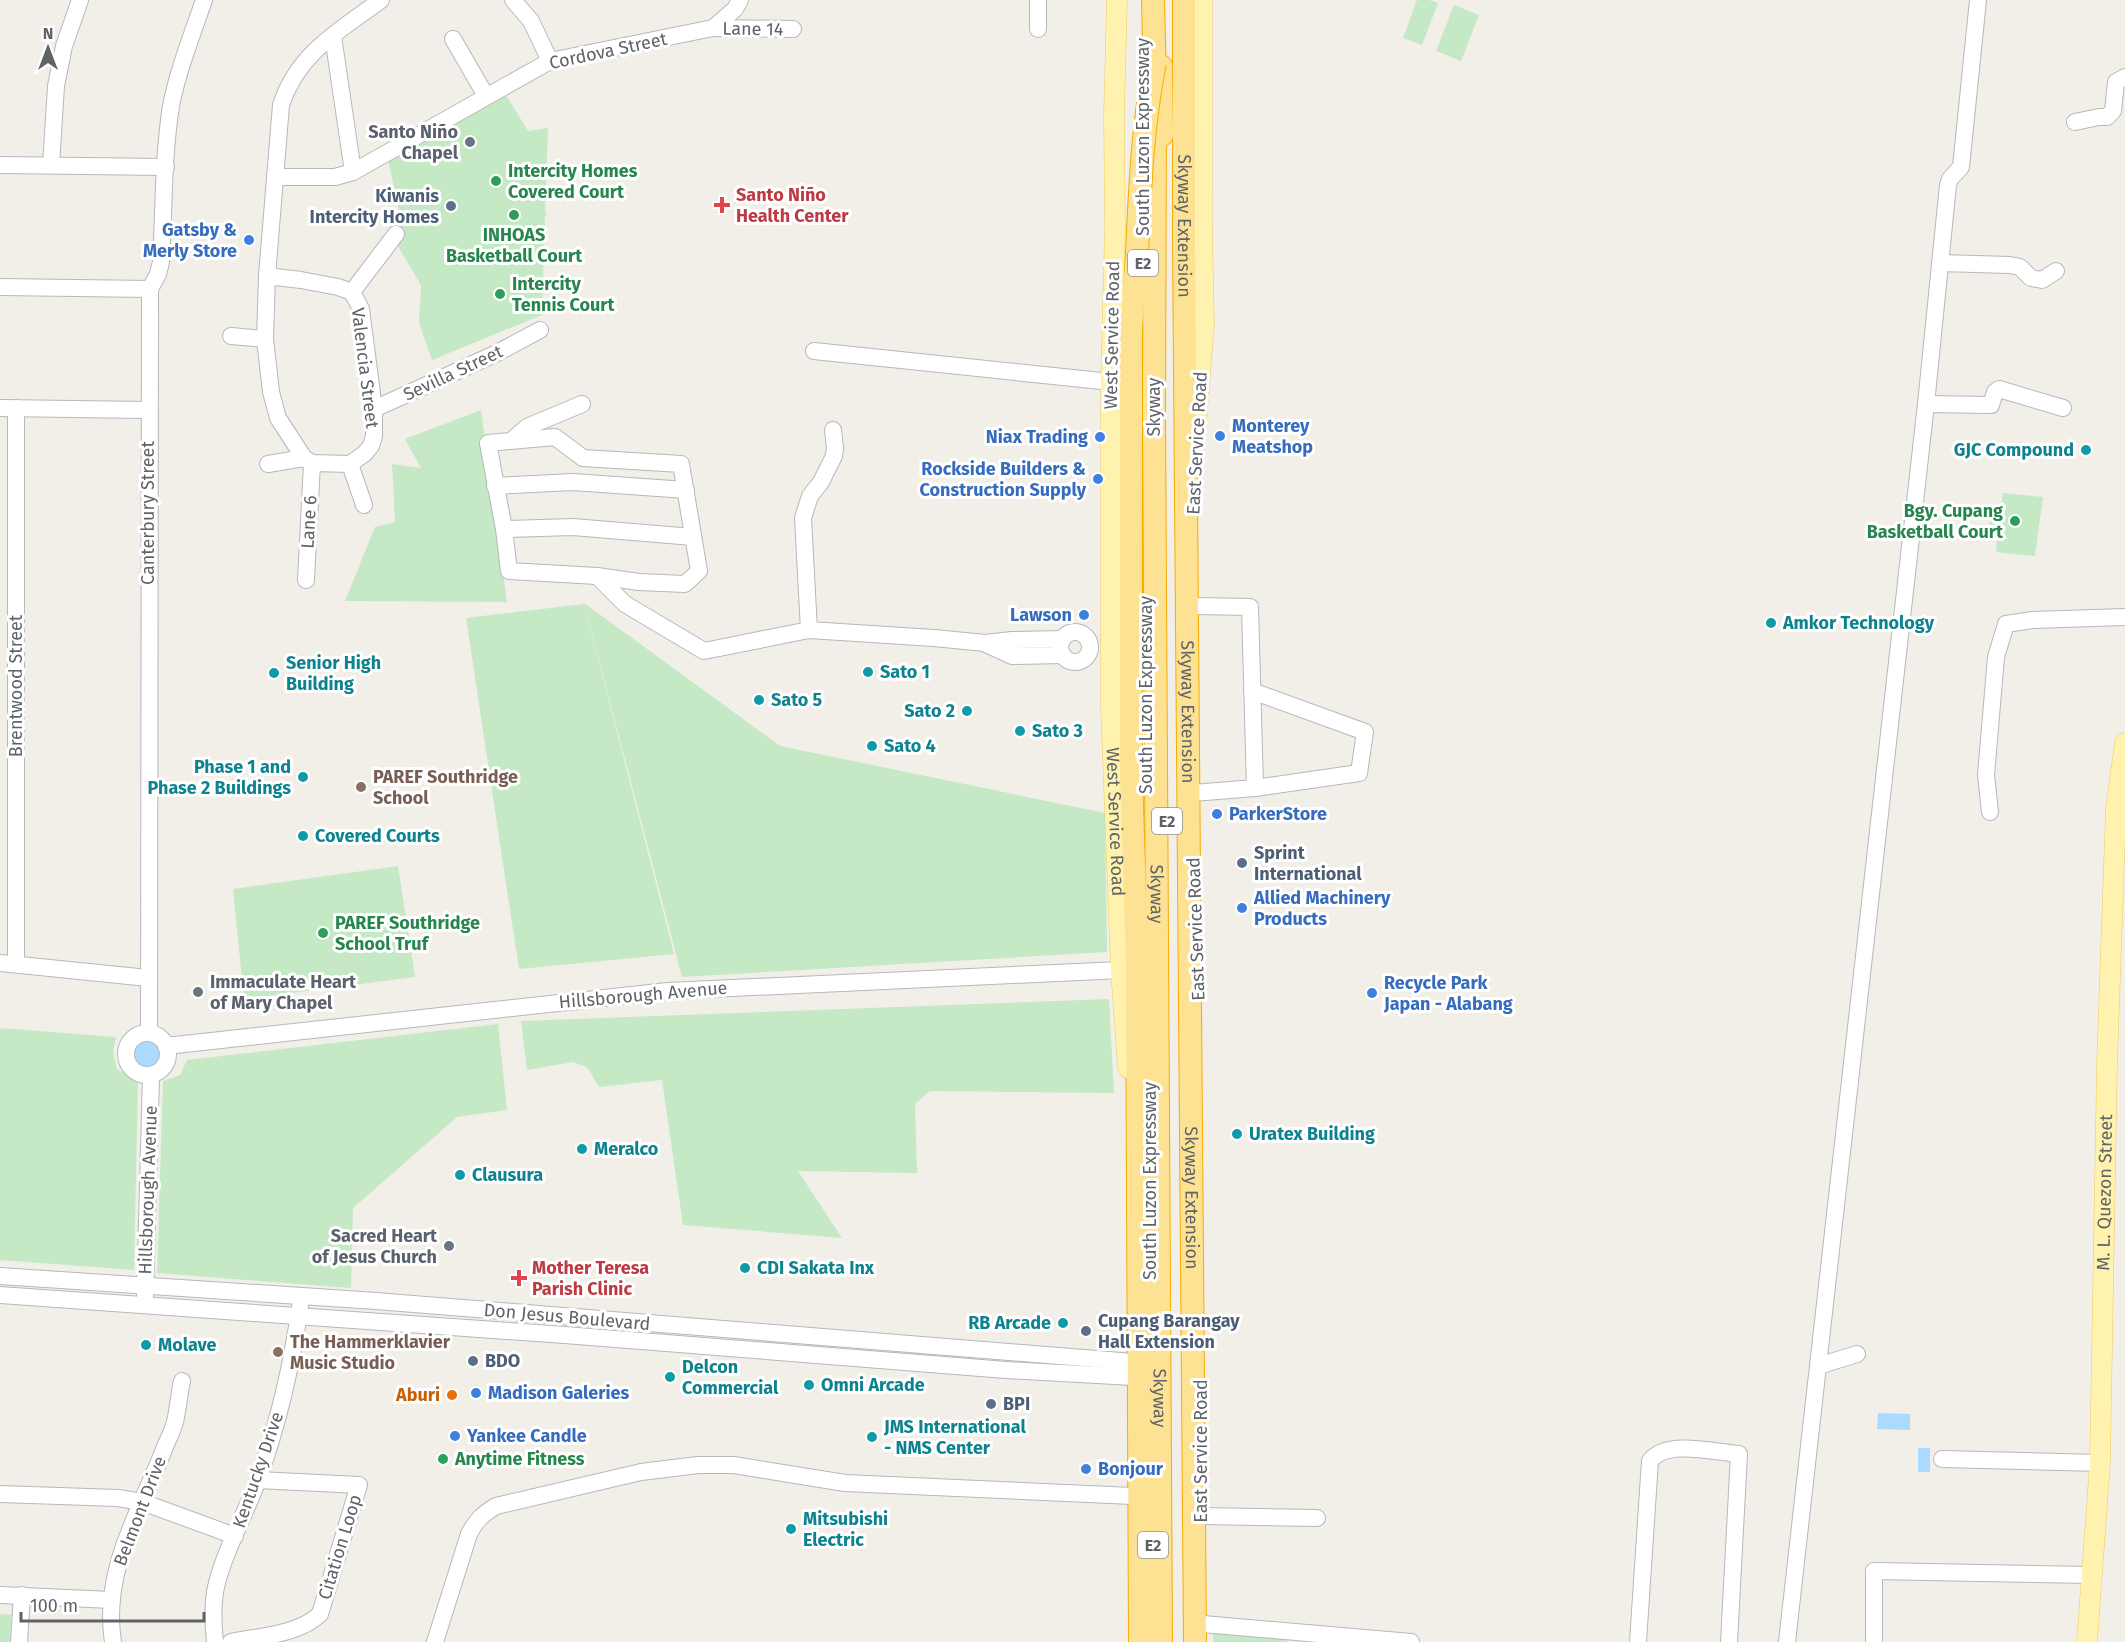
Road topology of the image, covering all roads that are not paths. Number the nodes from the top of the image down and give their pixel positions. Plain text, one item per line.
1 (80, 0) edge
2 (204, 0) edge
3 (381, 0) edge
4 (513, 0) edge
5 (740, 0) edge
6 (1038, 0) edge
7 (1117, 0) edge
8 (1142, 0) edge
9 (1153, 0) edge
10 (1160, 0) edge
11 (1173, 0) edge
12 (1184, 0) edge
13 (1202, 0) edge
14 (1978, 0) edge
15 (713, 28) junction
16 (1038, 29) dead end
17 (792, 30) dead end
18 (333, 36) junction
19 (453, 39) dead end
20 (550, 61) junction
21 (1155, 63) junction
22 (2125, 77) edge
23 (486, 96) junction
24 (2075, 122) dead end
25 (0, 165) edge
26 (51, 165) junction
27 (166, 167) junction
28 (353, 172) junction
29 (275, 177) junction
30 (396, 234) dead end
31 (1940, 263) junction
32 (2056, 271) dead end
33 (267, 276) junction
34 (0, 287) edge
35 (150, 289) junction
36 (352, 292) junction
37 (536, 333) dead end
38 (231, 336) dead end
39 (265, 339) junction
40 (814, 351) dead end
41 (1111, 382) junction
42 (582, 404) dead end
43 (1926, 404) junction
44 (8, 408) edge
45 (2063, 408) dead end
46 (374, 409) junction
47 (148, 410) junction
48 (552, 417) junction
49 (833, 430) dead end
50 (555, 437) junction
51 (512, 441) junction
52 (308, 460) junction
53 (268, 464) dead end
54 (350, 464) junction
55 (495, 486) junction
56 (686, 490) junction
57 (364, 505) dead end
58 (504, 529) junction
59 (693, 537) junction
60 (597, 576) junction
61 (306, 580) dead end
62 (639, 582) junction
63 (625, 604) junction
64 (1194, 606) junction
65 (2125, 617) edge
66 (809, 630) junction
67 (1111, 646) junction
68 (1090, 647) junction
69 (1061, 650) junction
70 (1252, 692) junction
71 (2125, 743) edge
72 (1255, 788) junction
73 (1193, 794) junction
74 (1990, 812) dead end
75 (8, 964) edge
76 (1120, 970) junction
77 (148, 978) junction
78 (149, 1033) junction
79 (166, 1046) junction
80 (151, 1075) junction
81 (0, 1276) edge
82 (145, 1286) junction
83 (203, 1289) junction
84 (0, 1295) edge
85 (301, 1296) junction
86 (146, 1305) junction
87 (202, 1310) junction
88 (298, 1317) junction
89 (869, 1341) junction
90 (1857, 1354) dead end
91 (868, 1359) junction
92 (1818, 1366) junction
93 (1133, 1370) junction
94 (182, 1381) dead end
95 (1942, 1459) dead end
96 (2100, 1463) junction
97 (258, 1480) junction
98 (0, 1494) edge
99 (1133, 1496) junction
100 (142, 1502) junction
101 (1201, 1516) junction
102 (1317, 1518) dead end
103 (235, 1536) junction
104 (2092, 1575) junction
105 (0, 1595) edge
106 (22, 1596) junction
107 (112, 1600) junction
108 (1200, 1636) edge
109 (1296, 1637) edge
110 (18, 1642) edge
111 (113, 1642) edge
112 (214, 1642) edge
113 (231, 1642) edge
114 (435, 1642) edge
115 (1134, 1642) edge
116 (1140, 1642) edge
117 (1154, 1642) edge
118 (1161, 1642) edge
119 (1171, 1642) edge
120 (1182, 1642) edge
121 (1411, 1642) edge
122 (1638, 1642) edge
123 (1729, 1642) edge
124 (1787, 1642) edge
125 (1874, 1642) edge
126 (2087, 1642) edge

1 - 26 street
2 - 27 street, Canterbury Street
3 - 18 street
4 - 20 street
5 - 15 street, Cordova Street
6 - 16 street
7 - 41 main road, West Service Road
8 - 117 highway, South Luzon Expressway / E2
9 - 21 highway, Skyway / E2
10 - 119 highway, Skyway / E2
11 - 120 highway, South Luzon Expressway / E2
12 - 108 highway, Skyway Extension / E2
13 - 64 main road, East Service Road
14 - 31 street
15 - 17 street, Lane 14
15 - 20 street, Cordova Street
18 - 28 street
18 - 29 street
19 - 23 street
20 - 23 street, Cordova Street
21 - 116 highway, E2, bridge
21 - 118 highway, Skyway / E2, bridge
22 - 24 street
23 - 28 street, Cordova Street
25 - 26 street
26 - 27 street
27 - 35 street, Canterbury Street
28 - 29 street, Cordova Street
29 - 33 street
30 - 36 street
31 - 32 street
31 - 43 street
33 - 36 street, Valencia Street
33 - 39 street
34 - 35 street
35 - 47 street, Canterbury Street
36 - 46 street, Valencia Street
37 - 46 street, Sevilla Street
38 - 39 street
39 - 52 street
40 - 41 street
41 - 67 main road, West Service Road
42 - 48 street
43 - 45 street
43 - 92 street
44 - 47 street
44 - 75 street, Brentwood Street
46 - 54 street, Valencia Street
47 - 77 street, Canterbury Street
48 - 50 street
48 - 51 street
49 - 66 street
50 - 51 street
50 - 56 street
51 - 55 street
52 - 53 street
52 - 54 street
52 - 61 street, Lane 6
54 - 57 street
55 - 56 street
55 - 58 street
56 - 59 street
58 - 59 street
58 - 60 street
59 - 62 street
60 - 62 street
60 - 63 street
62 - 63 street
63 - 66 street
64 - 70 street
64 - 73 main road, East Service Road
65 - 74 street
66 - 69 street
67 - 68 street
67 - 76 main road, West Service Road
68 - 69 street
68 - 69 street
70 - 72 street
70 - 72 street
71 - 96 main road, M. L. Quezon Street
72 - 73 street
73 - 101 main road, East Service Road
75 - 77 street
76 - 79 street, Hillsborough Avenue
76 - 93 main road, West Service Road
77 - 78 street, Canterbury Street
78 - 79 street
78 - 80 street
79 - 80 street
80 - 82 street, Hillsborough Avenue
81 - 82 street, Don Jesus Boulevard
82 - 83 street, Don Jesus Boulevard
82 - 86 street, Hillsborough Avenue
83 - 85 street, Don Jesus Boulevard
83 - 87 street
84 - 86 street, Don Jesus Boulevard
85 - 88 street, Kentucky Drive
85 - 89 street, Don Jesus Boulevard
86 - 87 street, Don Jesus Boulevard
87 - 88 street, Don Jesus Boulevard
88 - 91 street, Don Jesus Boulevard
88 - 97 street, Kentucky Drive
89 - 91 street
89 - 93 street, Don Jesus Boulevard
90 - 92 street
91 - 93 street, Don Jesus Boulevard
92 - 124 street
93 - 99 main road, West Service Road
94 - 100 street, Belmont Drive
95 - 96 street
96 - 104 main road, M. L. Quezon Street
97 - 103 street, Kentucky Drive
97 - 113 street, Citation Loop
98 - 100 street
99 - 114 street
99 - 115 main road, West Service Road
100 - 103 street
100 - 107 street, Belmont Drive
101 - 102 street
101 - 108 main road, East Service Road
103 - 112 street, Kentucky Drive
104 - 125 street
104 - 126 main road, M. L. Quezon Street
105 - 106 street
106 - 107 street
106 - 110 street
107 - 111 street, Belmont Drive
108 - 109 street
109 - 121 street
122 - 123 street

